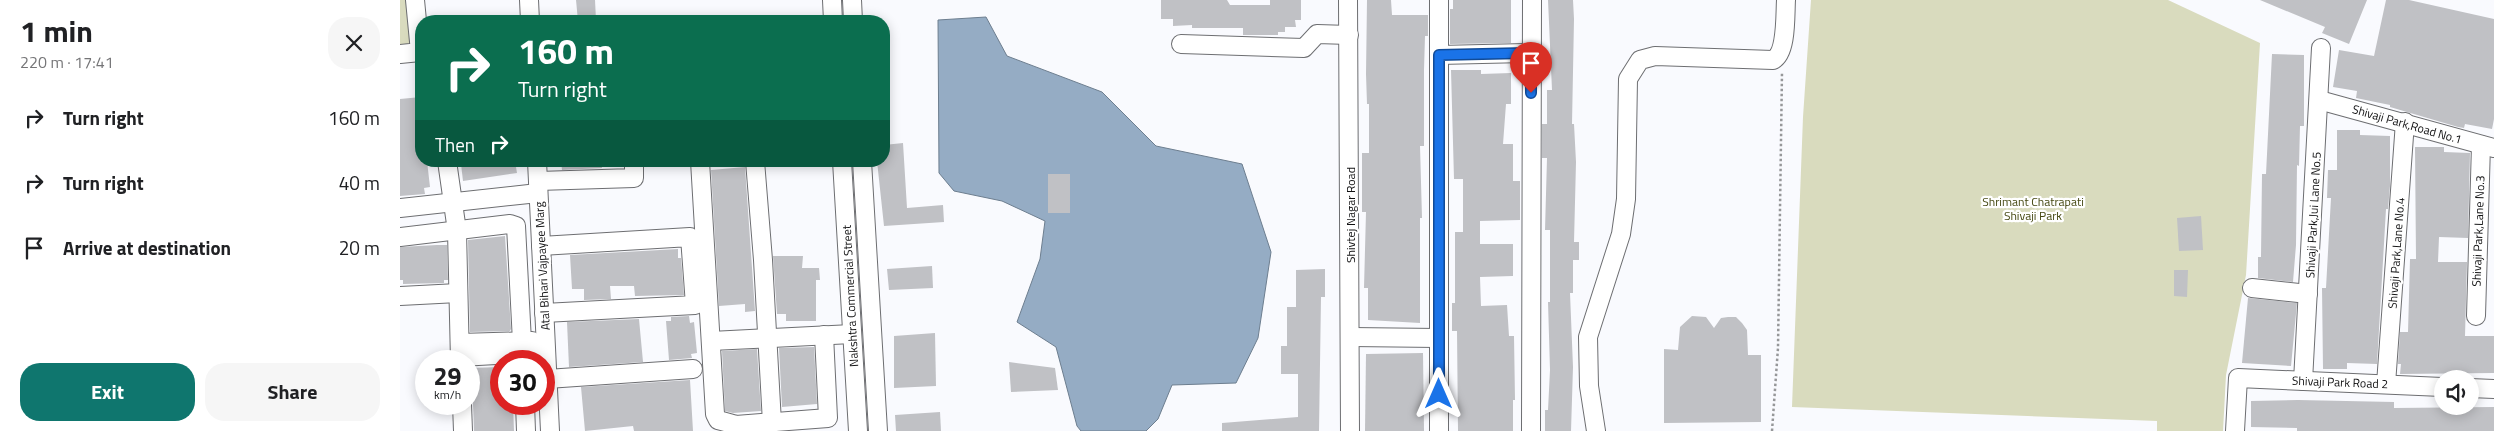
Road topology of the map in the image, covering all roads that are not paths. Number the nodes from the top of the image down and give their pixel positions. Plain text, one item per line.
1 (415, 0) edge
2 (529, 0) edge
3 (832, 0) edge
4 (852, 0) edge
5 (1348, 0) edge
6 (1439, 0) edge
7 (1532, 0) edge
8 (1786, 0) edge
9 (416, 15) edge
10 (530, 15) edge
11 (833, 15) edge
12 (853, 15) edge
13 (1349, 35) junction
14 (1181, 44) dead end
15 (2321, 48) dead end
16 (415, 52) edge
17 (1531, 53) junction
18 (400, 54) edge
19 (1439, 55) junction
20 (2319, 100) junction
21 (2405, 122) junction
22 (2488, 146) edge
23 (448, 167) edge
24 (537, 167) edge
25 (634, 167) edge
26 (700, 167) edge
27 (755, 167) edge
28 (842, 167) edge
29 (862, 167) edge
30 (538, 187) junction
31 (453, 202) junction
32 (400, 208) edge
33 (457, 232) junction
34 (400, 237) edge
35 (541, 246) junction
36 (2252, 288) dead end
37 (458, 293) junction
38 (2308, 294) junction
39 (400, 296) edge
40 (544, 313) junction
41 (2476, 316) dead end
42 (852, 334) junction
43 (824, 335) junction
44 (768, 338) junction
45 (1350, 338) junction
46 (1438, 338) junction
47 (711, 342) junction
48 (546, 346) junction
49 (460, 350) edge
50 (522, 350) edge
51 (530, 350) edge
52 (546, 350) edge
53 (694, 370) dead end
54 (555, 379) edge
55 (2303, 381) junction
56 (2386, 384) junction
57 (2434, 387) edge
58 (2479, 388) edge
59 (2494, 389) edge
60 (462, 415) edge
61 (525, 415) edge
62 (549, 415) edge
63 (772, 423) junction
64 (463, 431) edge
65 (526, 431) edge
66 (550, 431) edge
67 (858, 431) edge
68 (878, 431) edge
69 (1350, 431) edge
70 (1439, 431) edge
71 (1531, 431) edge
72 (1596, 431) edge
73 (2235, 431) edge

1 - 9 street
2 - 10 street
3 - 11 street
4 - 12 street
5 - 13 street, Shivtej Nagar Road
6 - 19 street
7 - 17 street
8 - 72 street
13 - 14 street
13 - 45 street, Shivtej Nagar Road
15 - 20 street, Shivaji Park,Jui Lane No.5
16 - 18 street
17 - 19 street
17 - 71 street
19 - 46 street
20 - 21 street, Shivaji Park,Road No.1
20 - 38 street, Shivaji Park,Jui Lane No.5
21 - 22 street, Shivaji Park,Road No.1
21 - 56 street, Shivaji Park,Lane No.4
22 - 41 street, Shivaji Park,Lane No.3
23 - 31 street
24 - 30 street, Atal Bihari Vajpayee Marg
25 - 30 street
26 - 47 street
27 - 44 street
28 - 42 street, Nakshtra Commercial Street
29 - 68 street, Nakshtra Commercial Street
30 - 31 street
30 - 35 street, Atal Bihari Vajpayee Marg
31 - 32 street
31 - 33 street
33 - 34 street
33 - 37 street
33 - 50 street
35 - 40 street, Atal Bihari Vajpayee Marg
35 - 40 street
36 - 38 street
37 - 39 street
37 - 49 street
38 - 55 street, Shivaji Park,Jui Lane No.5
40 - 48 street, Atal Bihari Vajpayee Marg
42 - 43 street
42 - 67 street, Nakshtra Commercial Street
43 - 44 street
43 - 63 street
44 - 47 street
44 - 63 street
45 - 46 street
45 - 69 street, Shivtej Nagar Road
46 - 70 street
47 - 63 street
48 - 51 street
48 - 52 street, Atal Bihari Vajpayee Marg
53 - 54 street
55 - 56 street, Shivaji Park Road 2
55 - 73 street, Shivaji Park Road 2
56 - 57 street, Shivaji Park Road 2
58 - 59 street
60 - 64 street
61 - 65 street
62 - 66 street, Atal Bihari Vajpayee Marg

